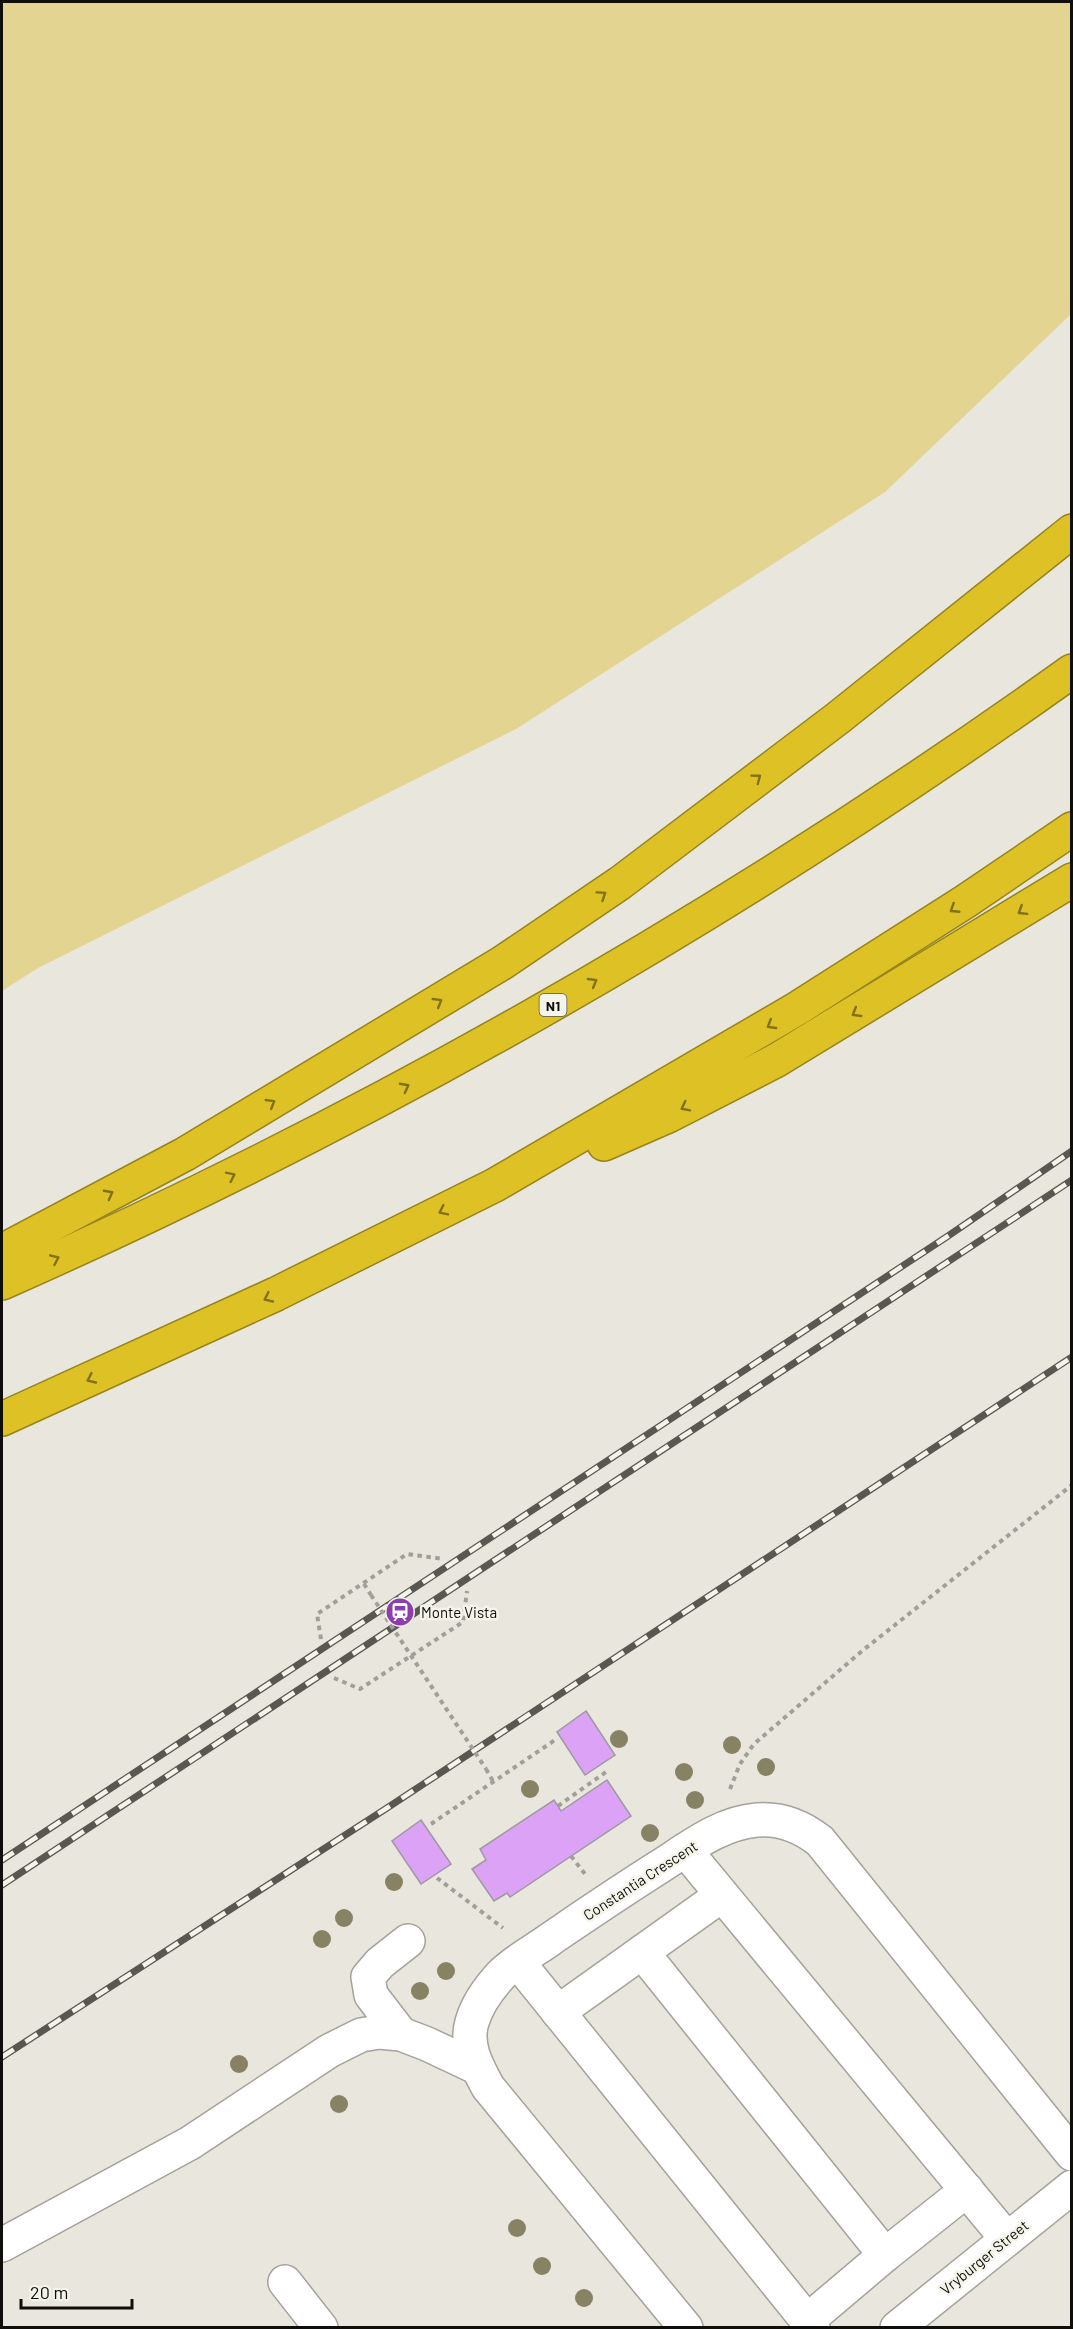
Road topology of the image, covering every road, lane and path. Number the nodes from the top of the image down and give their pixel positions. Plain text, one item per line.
1 (1071, 531) edge
2 (1071, 671) edge
3 (1071, 828) edge
4 (1071, 880) edge
5 (495, 1185) junction
6 (2, 1251) edge
7 (2, 1283) edge
8 (2, 1419) edge
9 (1071, 1485) edge
10 (444, 1559) dead end
11 (364, 1584) junction
12 (467, 1591) dead end
13 (321, 1639) dead end
14 (411, 1656) junction
15 (334, 1678) dead end
16 (555, 1740) dead end
17 (606, 1772) dead end
18 (494, 1783) junction
19 (558, 1806) dead end
20 (431, 1824) dead end
21 (725, 1827) junction
22 (685, 1850) junction
23 (437, 1878) dead end
24 (722, 1895) junction
25 (408, 1941) dead end
26 (642, 1952) junction
27 (526, 1957) junction
28 (558, 2012) junction
29 (401, 2034) junction
30 (478, 2068) junction
31 (1071, 2154) edge
32 (1071, 2187) edge
33 (967, 2190) junction
34 (1007, 2239) junction
35 (2, 2245) edge
36 (885, 2254) junction
37 (285, 2282) dead end
38 (810, 2324) edge
39 (321, 2328) edge
40 (686, 2328) edge
41 (897, 2328) edge

6 -> 1 highway
7 -> 2 highway, N1
3 -> 5 highway
4 -> 5 highway
5 -> 8 highway
9 - 21 path
10 - 11 path
11 - 13 path
11 - 14 path, bridge
12 - 14 path
14 - 15 path
14 - 18 path, bridge
16 - 18 path
17 - 19 path
18 - 20 path
21 - 22 street, Constantia Crescent
21 - 31 street, Constantia Crescent
22 - 24 street
22 - 27 street, Constantia Crescent
23 - 27 path
24 - 26 street
24 - 33 street
25 - 29 street
26 - 28 street
26 - 36 street
27 - 28 street
27 - 30 street, Constantia Crescent
28 - 38 street
29 - 30 street
29 - 35 street
30 - 40 street, Constantia Crescent
32 - 34 street, Vryburger Street
33 - 34 street
33 - 36 street
34 - 41 street, Vryburger Street
36 - 38 street
37 - 39 street

